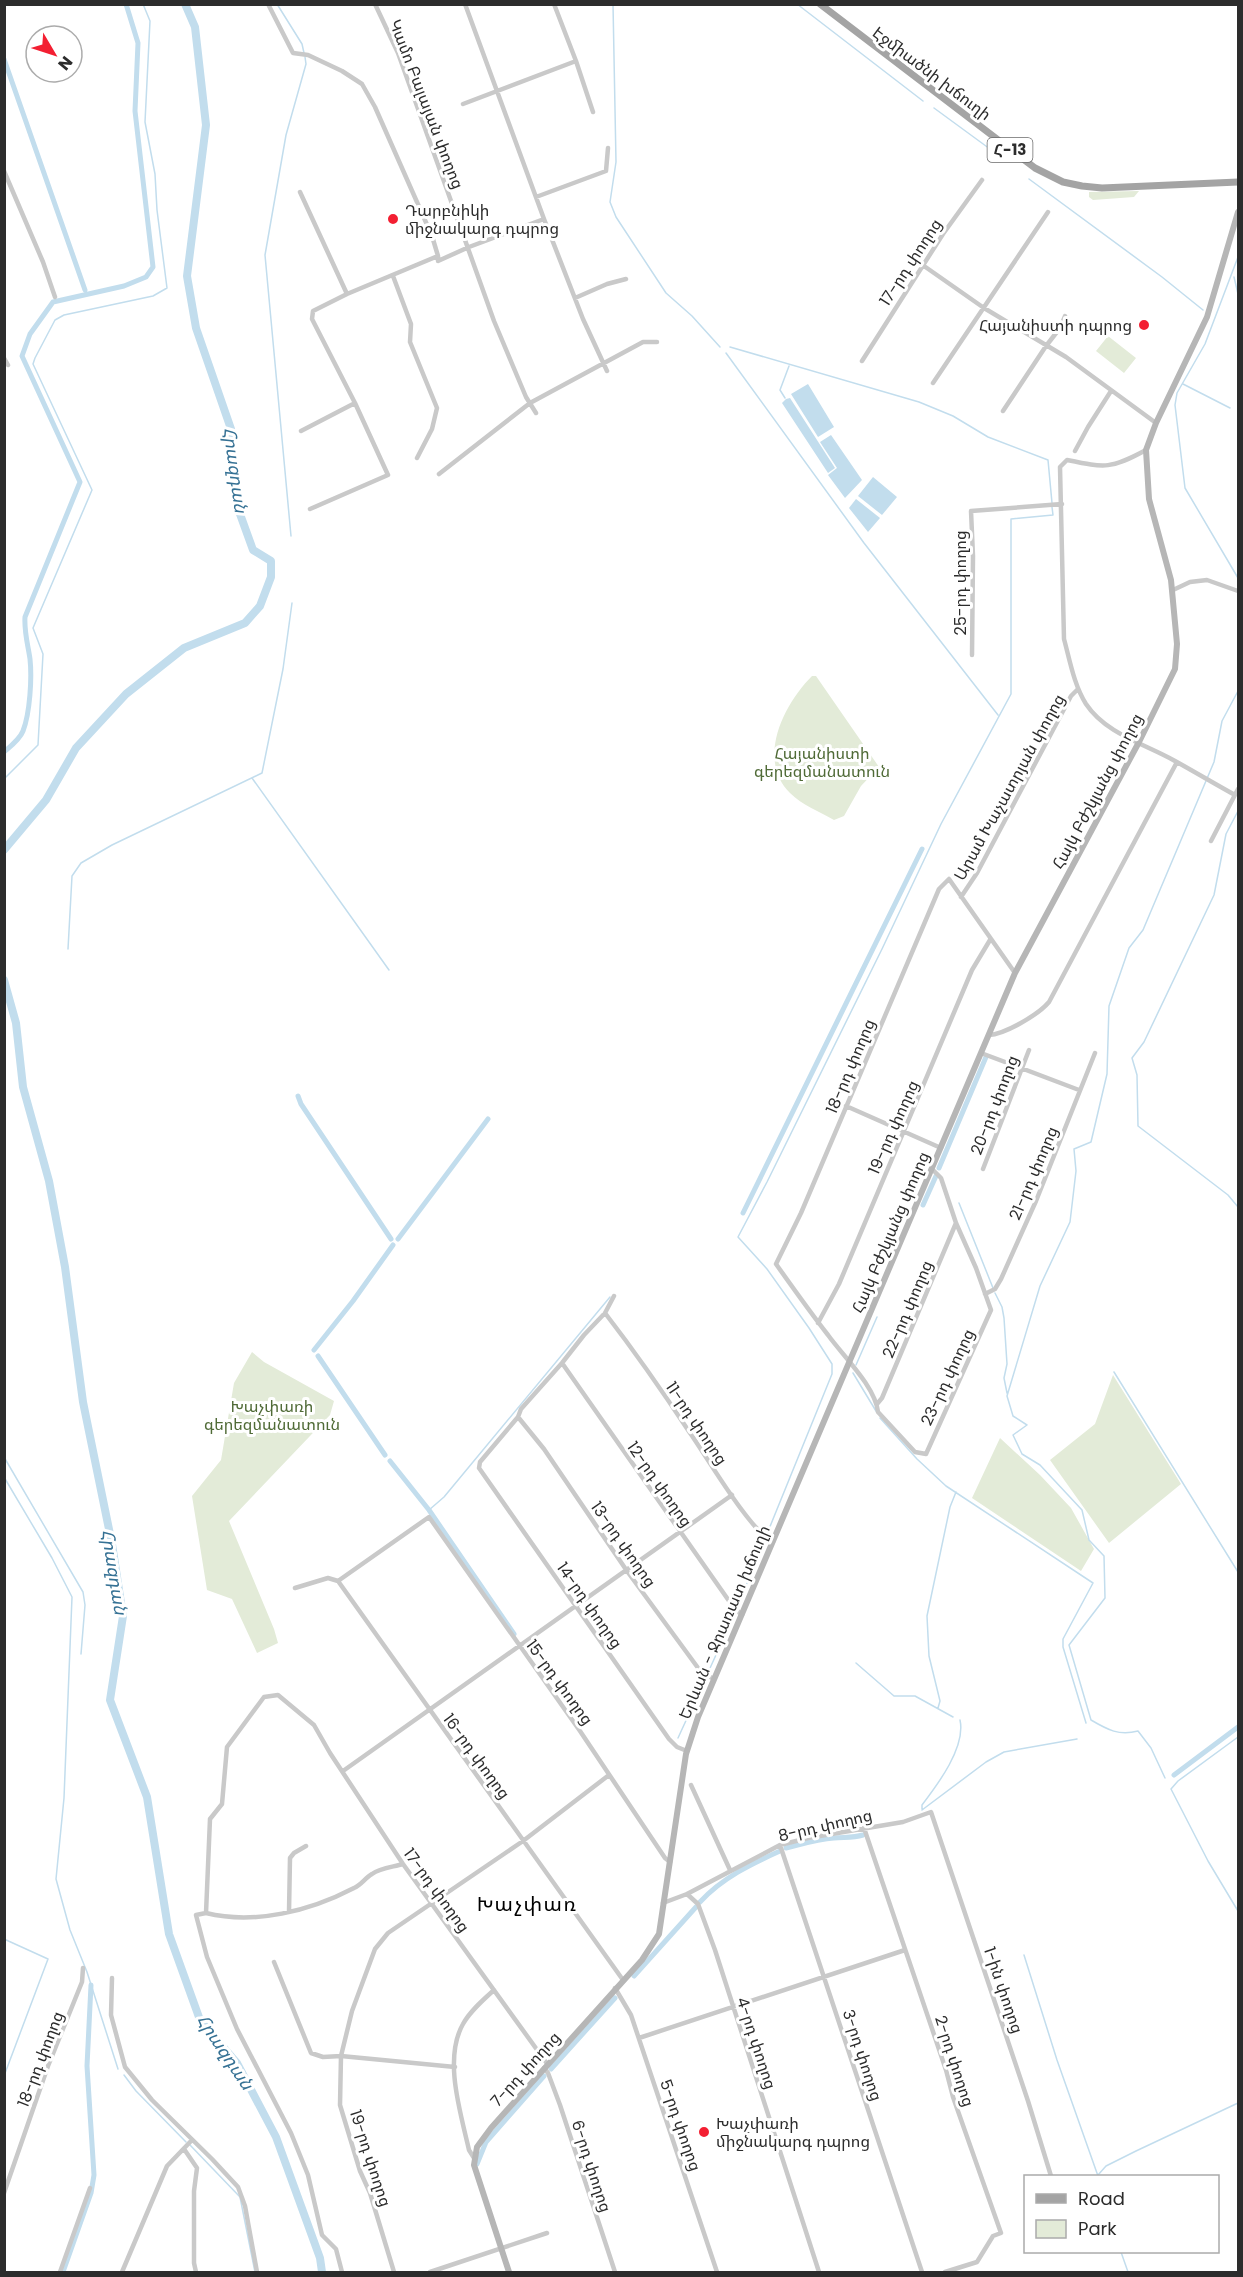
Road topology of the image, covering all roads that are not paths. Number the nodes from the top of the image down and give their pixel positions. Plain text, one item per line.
1 (268, 4) edge
2 (375, 4) edge
3 (465, 4) edge
4 (554, 4) edge
5 (820, 4) edge
6 (576, 61) junction
7 (497, 91) junction
8 (463, 104) dead end
9 (593, 112) dead end
10 (608, 148) dead end
11 (4, 171) edge
12 (982, 180) dead end
13 (1239, 182) edge
14 (300, 192) dead end
15 (536, 198) junction
16 (1047, 212) dead end
17 (1239, 212) edge
18 (544, 219) junction
19 (469, 247) junction
20 (438, 256) junction
21 (924, 266) junction
22 (393, 276) junction
23 (626, 279) dead end
24 (347, 294) junction
25 (55, 297) dead end
26 (575, 298) junction
27 (984, 308) junction
28 (1065, 316) dead end
29 (657, 342) dead end
30 (1046, 346) junction
31 (4, 358) edge
32 (862, 361) dead end
33 (604, 363) junction
34 (8, 365) dead end
35 (607, 371) dead end
36 (933, 383) dead end
37 (1111, 391) junction
38 (355, 403) junction
39 (530, 403) junction
40 (1003, 411) dead end
41 (536, 413) dead end
42 (1156, 423) junction
43 (302, 431) dead end
44 (1146, 450) junction
45 (1075, 452) dead end
46 (417, 458) dead end
47 (439, 474) dead end
48 (1062, 504) junction
49 (310, 509) dead end
50 (1173, 590) junction
51 (1239, 591) edge
52 (972, 655) dead end
53 (1078, 689) junction
54 (1139, 742) junction
55 (1177, 762) junction
56 (1239, 789) edge
57 (1235, 795) junction
58 (1211, 841) dead end
59 (961, 897) junction
60 (990, 940) junction
61 (1015, 973) junction
62 (988, 1035) junction
63 (1029, 1050) dead end
64 (981, 1053) junction
65 (1095, 1053) dead end
66 (1021, 1067) junction
67 (1079, 1090) junction
68 (846, 1106) junction
69 (904, 1131) junction
70 (941, 1148) junction
71 (932, 1169) junction
72 (983, 1169) dead end
73 (956, 1222) junction
74 (984, 1294) junction
75 (614, 1296) dead end
76 (605, 1313) junction
77 (818, 1323) junction
78 (562, 1363) junction
79 (849, 1364) junction
80 (877, 1404) junction
81 (519, 1417) junction
82 (732, 1495) junction
83 (680, 1533) junction
84 (771, 1541) junction
85 (627, 1571) junction
86 (338, 1581) junction
87 (296, 1588) dead end
88 (575, 1606) junction
89 (741, 1614) junction
90 (519, 1647) junction
91 (714, 1679) junction
92 (429, 1710) junction
93 (687, 1751) junction
94 (343, 1771) junction
95 (609, 1775) junction
96 (691, 1785) dead end
97 (931, 1812) joint
98 (864, 1828) junction
99 (523, 1841) junction
100 (780, 1845) junction
101 (306, 1846) dead end
102 (670, 1862) junction
103 (403, 1864) junction
104 (730, 1870) junction
105 (687, 1894) junction
106 (432, 1903) junction
107 (663, 1903) junction
108 (290, 1912) junction
109 (206, 1913) junction
110 (905, 1950) junction
111 (274, 1962) dead end
112 (83, 1968) dead end
113 (825, 1977) junction
114 (112, 1978) dead end
115 (623, 1980) junction
116 (615, 1988) junction
117 (494, 1990) junction
118 (733, 2008) junction
119 (639, 2038) junction
120 (341, 2056) junction
121 (546, 2066) junction
122 (455, 2067) junction
123 (192, 2140) junction
124 (184, 2149) junction
125 (474, 2158) junction
126 (1051, 2175) edge
127 (90, 2188) dead end
128 (4, 2193) edge
129 (547, 2233) dead end
130 (500, 2247) junction
131 (60, 2272) edge
132 (122, 2272) edge
133 (196, 2272) edge
134 (257, 2272) edge
135 (342, 2272) edge
136 (394, 2272) edge
137 (430, 2272) edge
138 (509, 2272) edge
139 (615, 2272) edge
140 (717, 2272) edge
141 (819, 2272) edge
142 (922, 2272) edge
143 (945, 2272) edge

1 - 20 street
2 - 19 street, Կամո Բալայան փողոց
3 - 7 street
4 - 6 street
5 - 13 main road, Էջմիածնի խճուղի / Հ-13
6 - 7 street
6 - 9 street
7 - 8 street
7 - 15 street
10 - 15 street
11 - 25 street
12 - 21 street, 17-րդ փողոց
14 - 24 street
15 - 18 street
16 - 27 street
17 - 42 main road, Հայկ Բժշկյանց փողոց
18 - 19 street
18 - 26 street
19 - 20 street
19 - 39 street, Կամո Բալայան փողոց
20 - 22 street
21 - 27 street
21 - 32 street, 17-րդ փողոց
22 - 24 street
22 - 46 street
23 - 26 street
24 - 38 street
26 - 33 street
27 - 30 street
27 - 36 street
28 - 30 street
29 - 33 street
30 - 37 street
30 - 40 street
31 - 34 street
33 - 35 street
33 - 39 street
37 - 42 street
37 - 45 street
38 - 43 street
38 - 49 street
39 - 41 street, Կամո Բալայան փողոց
39 - 47 street
42 - 44 main road, Հայկ Բժշկյանց փողոց
44 - 48 street, Արամ Խաչատրյան փողոց
44 - 50 main road, Հայկ Բժշկյանց փողոց
48 - 52 street, 25-րդ փողոց
48 - 53 street, Արամ Խաչատրյան փողոց
50 - 51 street
50 - 54 main road, Հայկ Բժշկյանց փողոց
53 - 54 street, Արամ Խաչատրյան փողոց
53 - 59 street, Արամ Խաչատրյան փողոց
54 - 55 street, Արամ Խաչատրյան փողոց
54 - 61 main road, Հայկ Բժշկյանց փողոց
55 - 57 street, Արամ Խաչատրյան փողոց
55 - 62 street
56 - 57 street
57 - 58 street
59 - 60 street
59 - 68 street, 18-րդ փողոց
60 - 61 street
60 - 69 street, 19-րդ փողոց
61 - 62 main road, Հայկ Բժշկյանց փողոց
62 - 64 main road, Հայկ Բժշկյանց փողոց
63 - 66 street, 20-րդ փողոց
64 - 66 street
64 - 70 main road, Հայկ Բժշկյանց փողոց
65 - 67 street, 21-րդ փողոց
66 - 67 street
66 - 72 street, 20-րդ փողոց
67 - 74 street, 21-րդ փողոց
68 - 69 street
68 - 77 street, 18-րդ փողոց
69 - 70 street
69 - 77 street, 19-րդ փողոց
70 - 71 main road, Հայկ Բժշկյանց փողոց
71 - 73 street
71 - 79 main road, Հայկ Բժշկյանց փողոց
73 - 74 street
73 - 80 street, 22-րդ փողոց
74 - 80 street, 23-րդ փողոց
75 - 76 street
76 - 78 street
76 - 82 street, 11-րդ փողոց
77 - 79 street
78 - 81 street
78 - 83 street, 12-րդ փողոց
79 - 80 street
79 - 84 main road, Երևան - Ջրառատ խճուղի
81 - 85 street, 13-րդ փողոց
81 - 88 street, 14-րդ փողոց
82 - 83 street
82 - 84 street, 11-րդ փողոց
83 - 85 street
83 - 89 street, 12-րդ փողոց
84 - 89 main road, Երևան - Ջրառատ խճուղի
85 - 88 street
85 - 91 street, 13-րդ փողոց
86 - 87 street
86 - 90 street, 15-րդ փողոց
86 - 92 street, 16-րդ փողոց
88 - 90 street
88 - 93 street, 14-րդ փողոց
89 - 91 main road, Երևան - Ջրառատ խճուղի
90 - 92 street
90 - 95 street, 15-րդ փողոց
91 - 93 main road, Երևան - Ջրառատ խճուղի
92 - 94 street
92 - 99 street, 16-րդ փողոց
93 - 102 main road, Երևան - Ջրառատ խճուղի
94 - 103 street, 17-րդ փողոց
94 - 109 street, 17-րդ փողոց
95 - 99 street, 19-րդ փողոց
95 - 102 street, 15-րդ փողոց
96 - 104 street
97 - 98 street, 8-րդ փողոց
97 - 126 street, 1-ին փողոց
98 - 100 street, 8-րդ փողոց
98 - 110 street, 2-րդ փողոց
99 - 106 street, 19-րդ փողոց
99 - 115 street, 16-րդ փողոց
100 - 104 street, 8-րդ փողոց
100 - 113 street, 3-րդ փողոց
101 - 108 street
102 - 107 main road, Երևան - Ջրառատ խճուղի
103 - 106 street, 17-րդ փողոց
103 - 108 street
104 - 105 street, 8-րդ փողոց
105 - 107 street, 8-րդ փողոց
105 - 118 street, 4-րդ փողոց
106 - 117 street, 17-րդ փողոց
106 - 120 street, 19-րդ փողոց
107 - 115 main road, 7-րդ փողոց
108 - 109 street
109 - 135 street
110 - 113 street
110 - 143 street, 2-րդ փողոց
111 - 120 street
112 - 128 street, 18-րդ փողոց
113 - 118 street
113 - 142 street, 3-րդ փողոց
114 - 123 street
115 - 116 main road, 7-րդ փողոց
116 - 119 street, 5-րդ փողոց
116 - 121 main road, 7-րդ փողոց
117 - 121 street, 17-րդ փողոց
117 - 122 street
118 - 119 street
118 - 141 street, 4-րդ փողոց
119 - 140 street, 5-րդ փողոց
120 - 122 street
120 - 136 street, 19-րդ փողոց
121 - 125 main road, 7-րդ փողոց
121 - 139 street, 6-րդ փողոց
122 - 125 street
123 - 124 street
123 - 134 street
124 - 132 street
124 - 133 street
125 - 130 main road
127 - 131 street
129 - 130 street
130 - 137 street
130 - 138 main road

